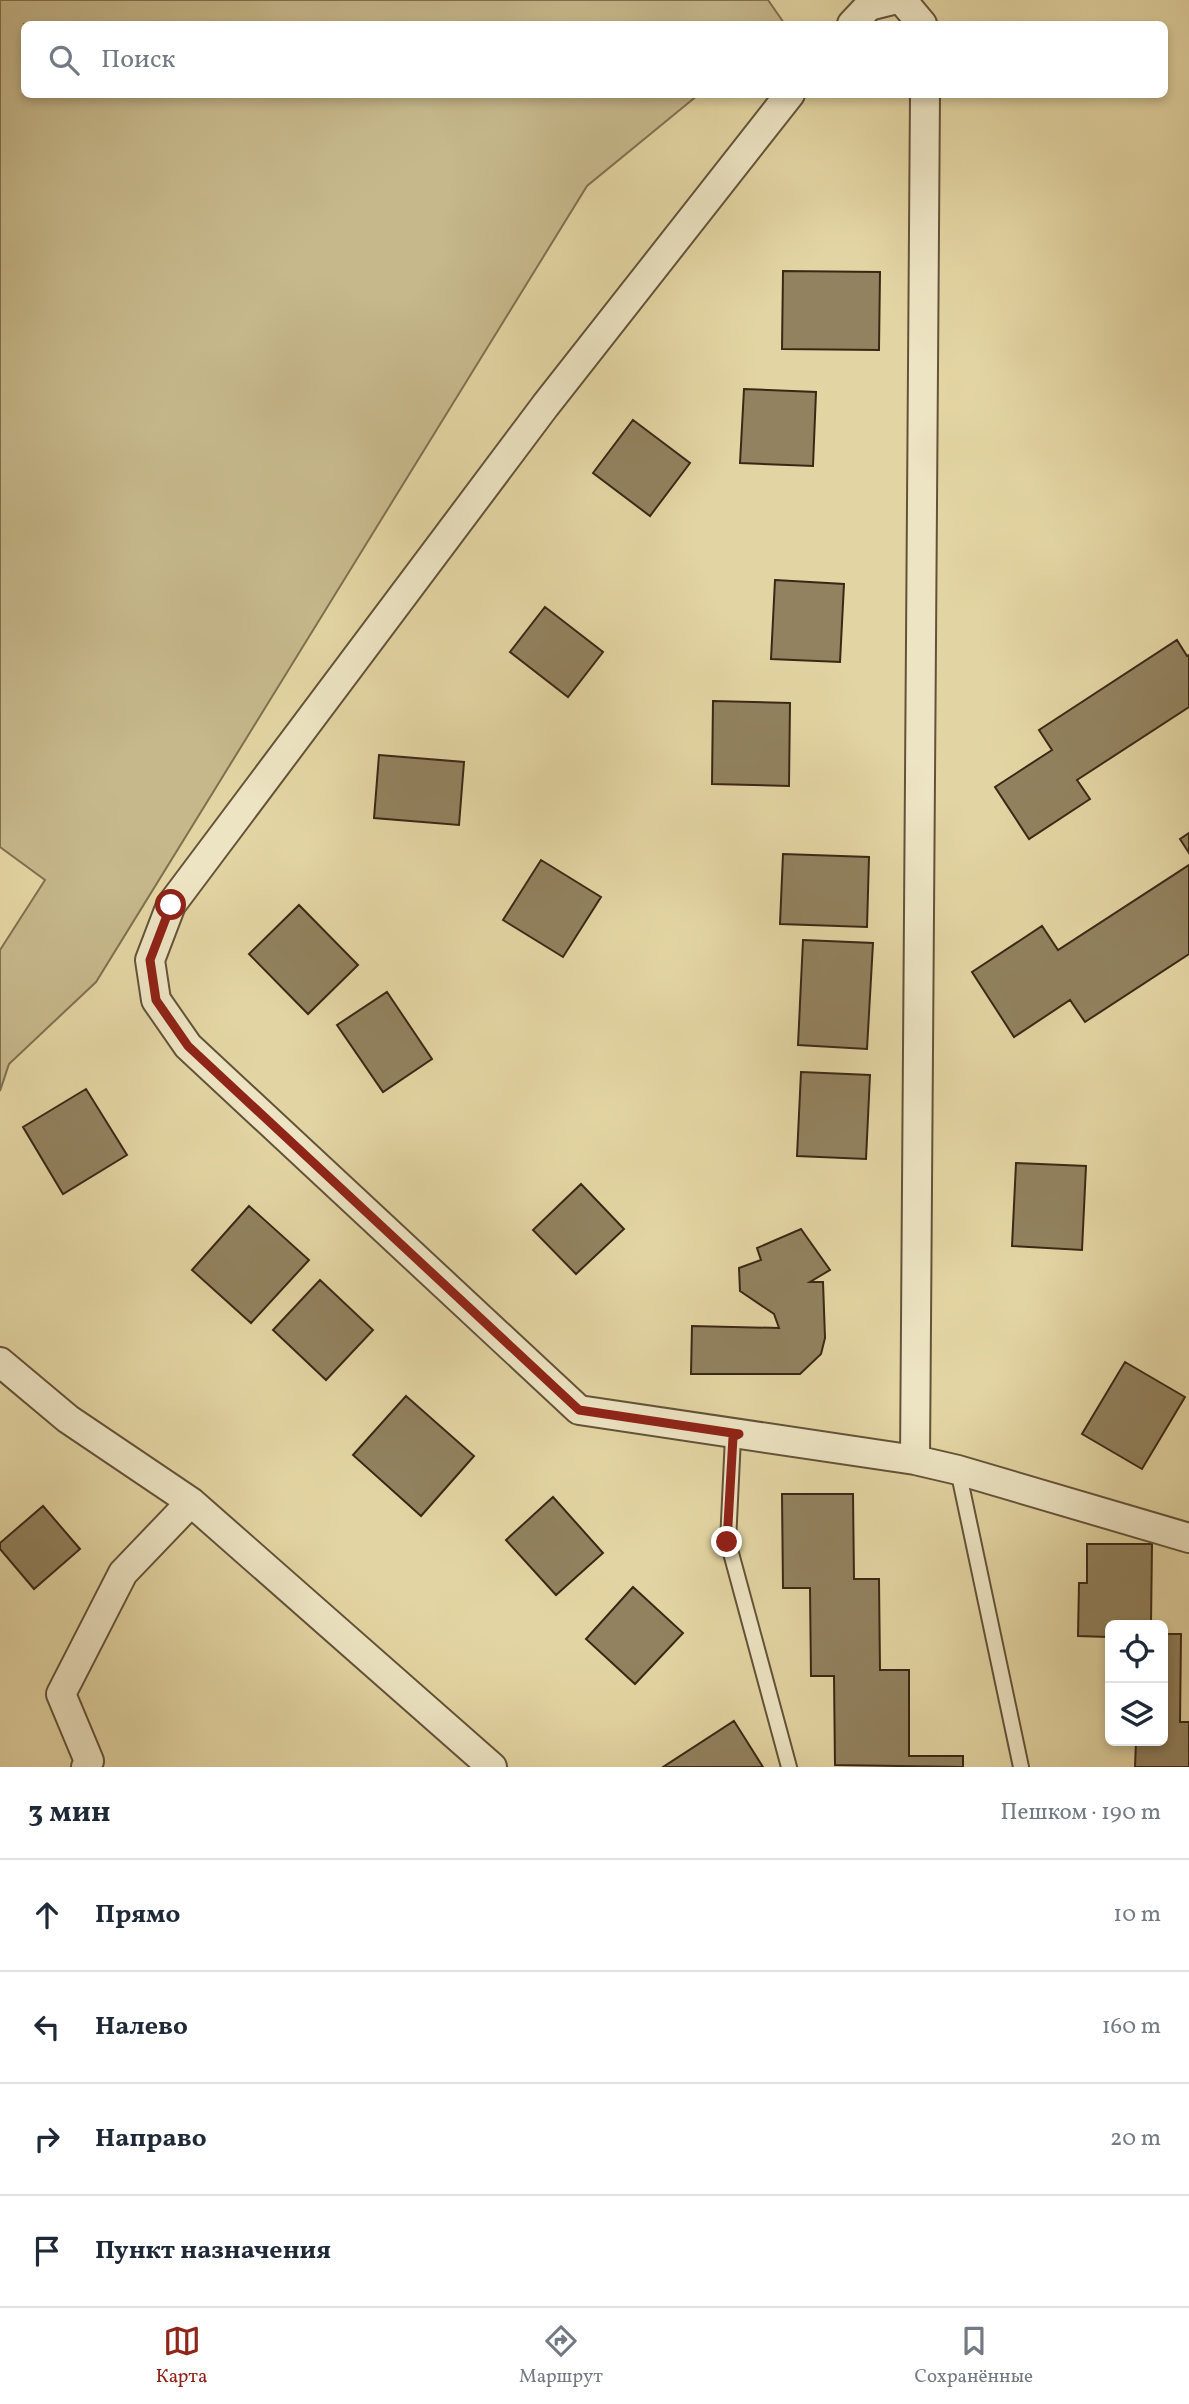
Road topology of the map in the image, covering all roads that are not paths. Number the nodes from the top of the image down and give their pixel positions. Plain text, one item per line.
1 (893, 0) edge
2 (902, 0) edge
3 (855, 21) edge
4 (920, 21) edge
5 (787, 98) edge
6 (925, 98) edge
7 (0, 1362) edge
8 (739, 1434) junction
9 (915, 1460) junction
10 (958, 1471) junction
11 (191, 1502) junction
12 (1189, 1538) edge
13 (86, 1767) edge
14 (492, 1767) edge
15 (789, 1767) edge
16 (1021, 1767) edge

1 - 3 street
2 - 4 street
5 - 8 street
6 - 9 street
7 - 11 street
8 - 9 street
8 - 15 lane
9 - 10 street
10 - 12 street
10 - 16 lane
11 - 13 street
11 - 14 street

